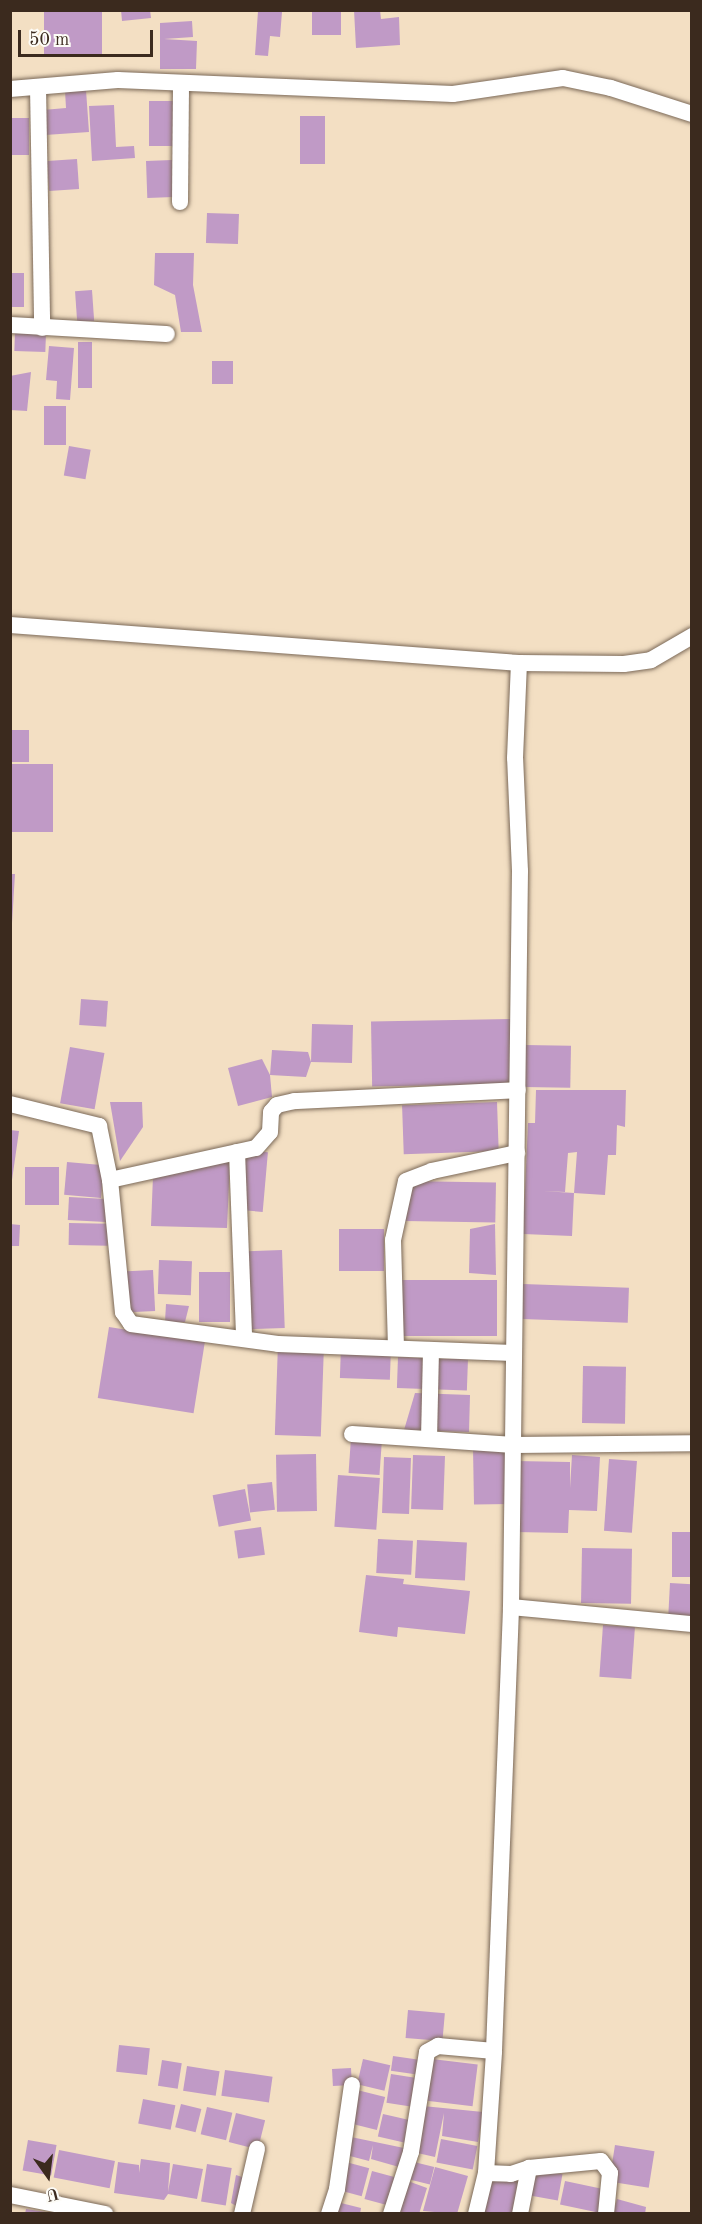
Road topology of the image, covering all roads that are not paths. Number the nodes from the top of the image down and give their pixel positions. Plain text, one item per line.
1 (181, 83) junction
2 (38, 87) junction
3 (10, 89) edge
4 (692, 114) edge
5 (180, 202) dead end
6 (10, 324) edge
7 (42, 328) junction
8 (167, 334) dead end
9 (10, 625) edge
10 (692, 636) edge
11 (519, 663) junction
12 (518, 1090) junction
13 (10, 1104) edge
14 (237, 1152) junction
15 (517, 1154) junction
16 (110, 1179) junction
17 (244, 1338) junction
18 (396, 1348) junction
19 (431, 1350) junction
20 (513, 1353) junction
21 (352, 1434) dead end
22 (429, 1439) junction
23 (692, 1443) edge
24 (514, 1445) junction
25 (511, 1607) junction
26 (692, 1624) edge
27 (494, 2051) junction
28 (352, 2085) dead end
29 (257, 2149) dead end
30 (529, 2168) junction
31 (486, 2173) junction
32 (17, 2202) edge
33 (105, 2214) edge
34 (242, 2214) edge
35 (329, 2214) edge
36 (392, 2214) edge
37 (476, 2214) edge
38 (520, 2214) edge
39 (606, 2214) edge

1 - 2 street
1 - 4 street
1 - 5 street
2 - 3 street
2 - 7 street
6 - 7 street
7 - 8 street
9 - 11 street
10 - 11 street
11 - 12 street
12 - 14 street
12 - 15 street
13 - 16 street
14 - 16 street
14 - 17 street
15 - 18 street
15 - 20 street
16 - 17 street
17 - 18 street
18 - 19 street
19 - 20 street
19 - 22 street
20 - 24 street
21 - 22 street
22 - 24 street
23 - 24 street
24 - 25 street
25 - 26 street
25 - 27 street
27 - 31 street
27 - 36 street
28 - 35 street
29 - 34 street
30 - 31 street
30 - 38 street
30 - 39 street
31 - 37 street
32 - 33 street

